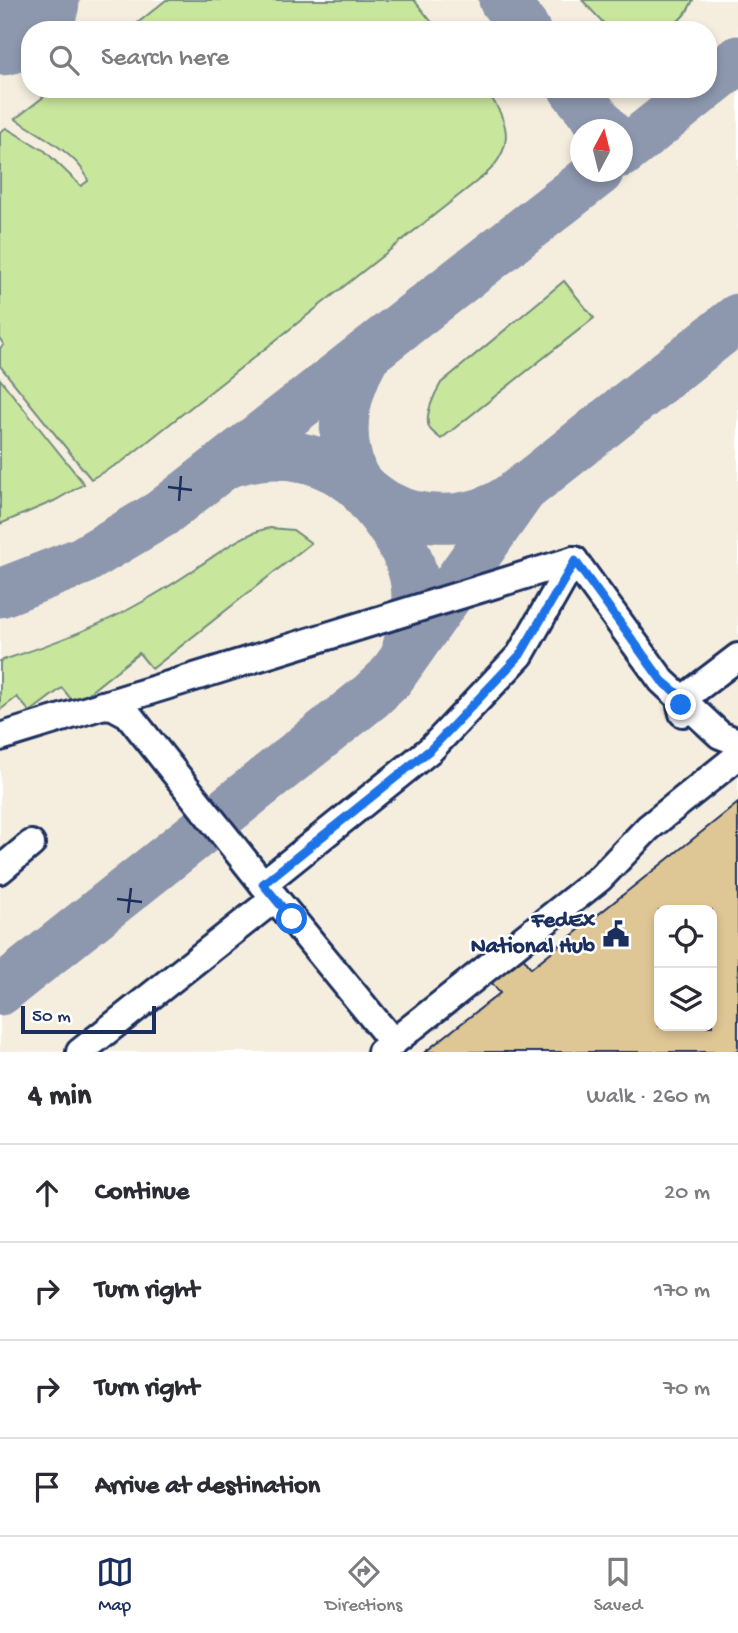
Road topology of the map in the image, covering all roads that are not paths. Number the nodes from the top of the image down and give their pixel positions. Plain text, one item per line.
1 (575, 561) junction
2 (738, 657) edge
3 (102, 705) junction
4 (683, 706) junction
5 (0, 737) edge
6 (738, 742) edge
7 (738, 757) edge
8 (698, 788) junction
9 (32, 844) dead end
10 (0, 870) edge
11 (269, 891) junction
12 (387, 1047) edge
13 (80, 1052) edge

1 - 3 lane
1 - 4 lane
1 - 11 lane
2 - 4 lane
3 - 5 lane
3 - 11 lane
4 - 6 lane
4 - 8 lane
7 - 8 lane
8 - 12 lane
9 - 10 lane
11 - 12 lane
11 - 13 lane

